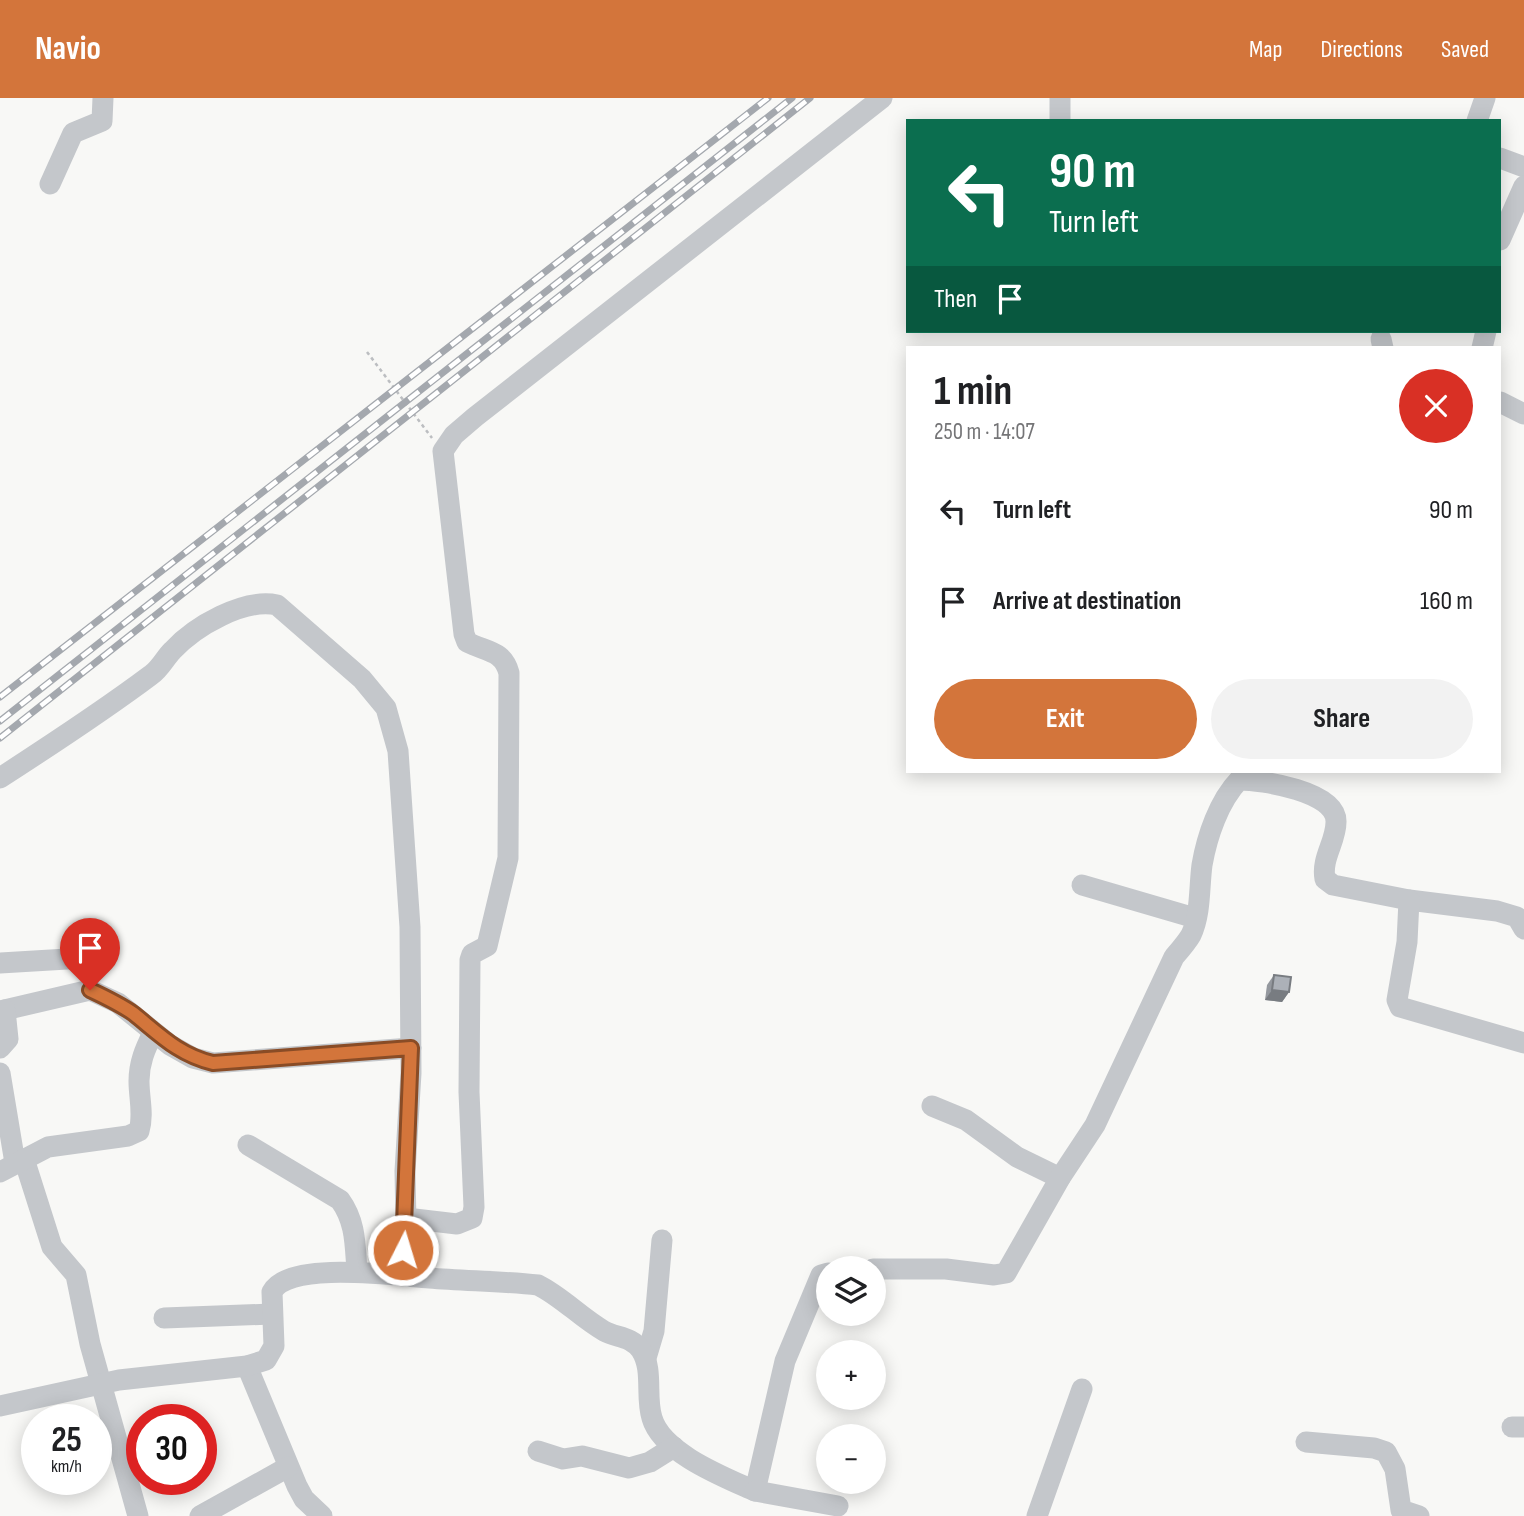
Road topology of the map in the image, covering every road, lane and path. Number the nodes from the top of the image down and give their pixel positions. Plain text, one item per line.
1 (103, 98) edge
2 (882, 98) edge
3 (1060, 98) edge
4 (1485, 98) edge
5 (1060, 119) edge
6 (1478, 119) edge
7 (1501, 158) edge
8 (1524, 167) edge
9 (50, 184) dead end
10 (1524, 186) edge
11 (1501, 238) edge
12 (367, 352) dead end
13 (1501, 402) edge
14 (1524, 414) edge
15 (443, 451) junction
16 (1239, 776) edge
17 (0, 778) edge
18 (1082, 885) dead end
19 (1409, 900) junction
20 (1195, 918) junction
21 (1524, 929) edge
22 (84, 958) dead end
23 (0, 962) edge
24 (2, 1011) edge
25 (153, 1033) junction
26 (1524, 1043) edge
27 (0, 1048) edge
28 (411, 1048) junction
29 (0, 1073) edge
30 (932, 1106) dead end
31 (5, 1126) edge
32 (248, 1145) dead end
33 (13, 1165) edge
34 (1060, 1178) junction
35 (406, 1218) junction
36 (662, 1240) dead end
37 (886, 1269) edge
38 (356, 1271) junction
39 (400, 1275) junction
40 (816, 1287) edge
41 (271, 1314) junction
42 (164, 1318) dead end
43 (646, 1358) junction
44 (247, 1366) junction
45 (102, 1383) junction
46 (1082, 1389) dead end
47 (0, 1406) edge
48 (1306, 1442) dead end
49 (674, 1447) junction
50 (538, 1451) dead end
51 (288, 1466) junction
52 (755, 1491) junction
53 (838, 1506) dead end
54 (138, 1516) edge
55 (200, 1516) edge
56 (322, 1516) edge
57 (1037, 1516) edge
58 (1419, 1516) edge

1 - 9 street
2 - 15 street
3 - 5 street
4 - 6 street
7 - 8 street
10 - 11 street
12 - 15 path
13 - 14 street
15 - 35 street
16 - 19 street
16 - 20 street
17 - 28 street
18 - 20 street
19 - 21 street
19 - 26 street
20 - 34 street
22 - 23 street
24 - 25 street
24 - 27 street
25 - 28 street
25 - 33 street
28 - 35 street
29 - 31 street
30 - 34 street
31 - 33 street
32 - 38 street
33 - 45 street
34 - 37 street
35 - 39 street
36 - 43 street
38 - 39 street
38 - 41 street
39 - 43 street
40 - 52 street
41 - 42 street
41 - 44 street
43 - 49 street
44 - 45 street
44 - 51 street
45 - 47 street
45 - 54 street
46 - 57 street
48 - 58 street
49 - 50 street
49 - 52 street
51 - 55 street
51 - 56 street
52 - 53 street

